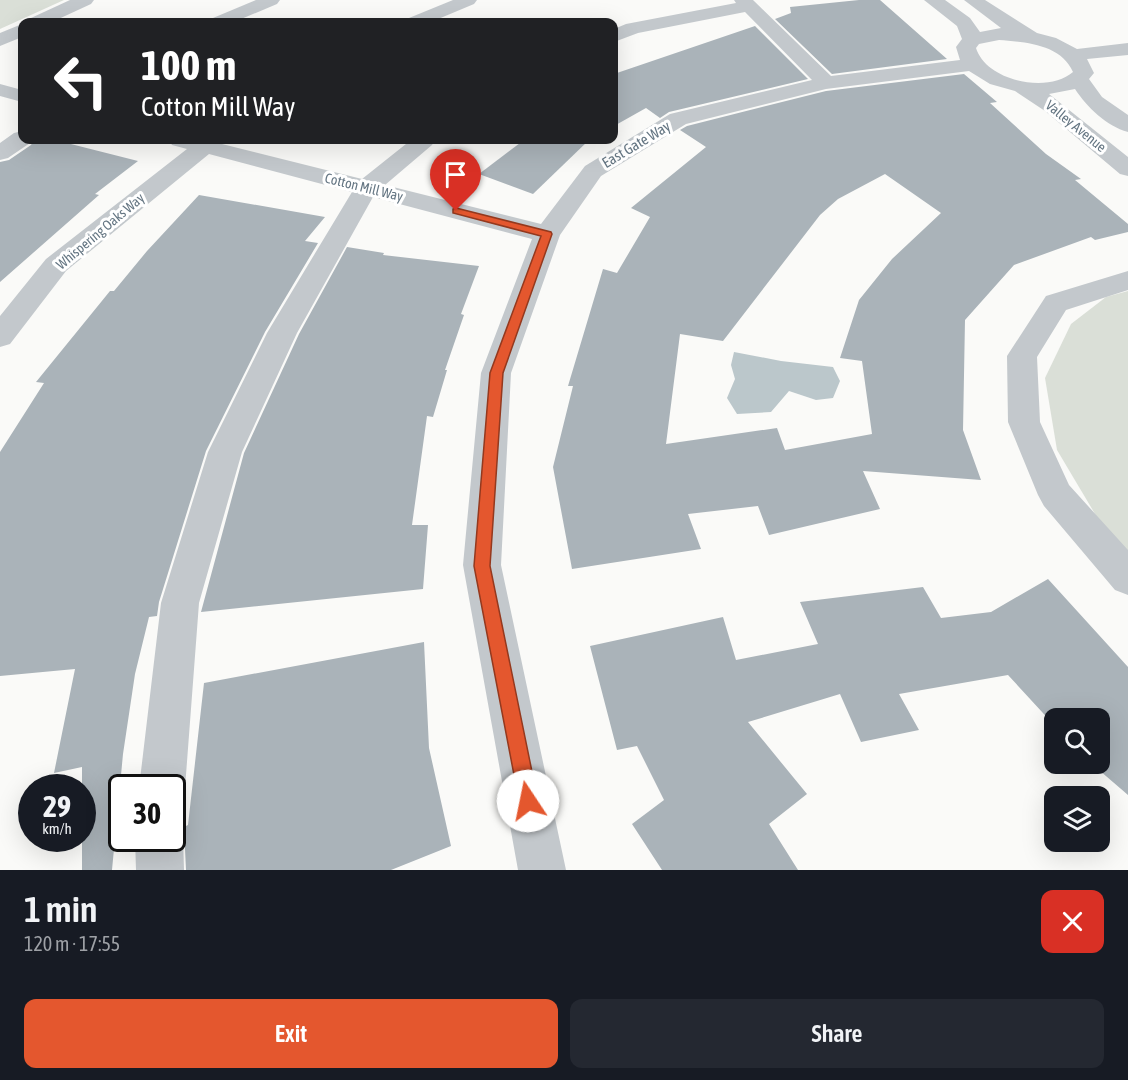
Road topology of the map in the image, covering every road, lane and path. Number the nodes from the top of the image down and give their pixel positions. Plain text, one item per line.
1 (85, 0) edge
2 (271, 0) edge
3 (468, 0) edge
4 (933, 0) edge
5 (973, 0) edge
6 (746, 3) edge
7 (47, 18) edge
8 (229, 18) edge
9 (425, 18) edge
10 (18, 32) edge
11 (618, 34) edge
12 (1036, 39) junction
13 (0, 40) edge
14 (1128, 49) edge
15 (972, 52) junction
16 (1073, 55) junction
17 (1079, 80) junction
18 (826, 82) junction
19 (1020, 86) junction
20 (0, 90) edge
21 (18, 95) edge
22 (1128, 124) edge
23 (18, 141) edge
24 (197, 144) edge
25 (206, 144) edge
26 (419, 144) edge
27 (0, 153) edge
28 (1128, 170) edge
29 (366, 188) junction
30 (547, 234) junction
31 (1128, 280) edge
32 (0, 336) edge
33 (1128, 577) edge
34 (163, 774) edge
35 (159, 852) edge
36 (160, 870) edge
37 (542, 870) edge

1 - 7 street
2 - 8 street
3 - 9 street
4 - 15 street
5 - 12 street
6 - 11 street
6 - 18 street
10 - 13 street
12 - 15 street, East Gate Way
12 - 16 street
14 - 16 street
15 - 18 street, East Gate Way
15 - 19 street
16 - 17 street
17 - 19 street
17 - 22 street, Valley Avenue
18 - 30 street, East Gate Way
19 - 28 street, Valley Avenue
20 - 21 street
23 - 27 street
24 - 32 street, Whispering Oaks Way
25 - 29 street, Cotton Mill Way
26 - 29 street
29 - 30 street, Cotton Mill Way
29 - 34 street
30 - 37 street, East Gate Way
31 - 33 street
35 - 36 street

